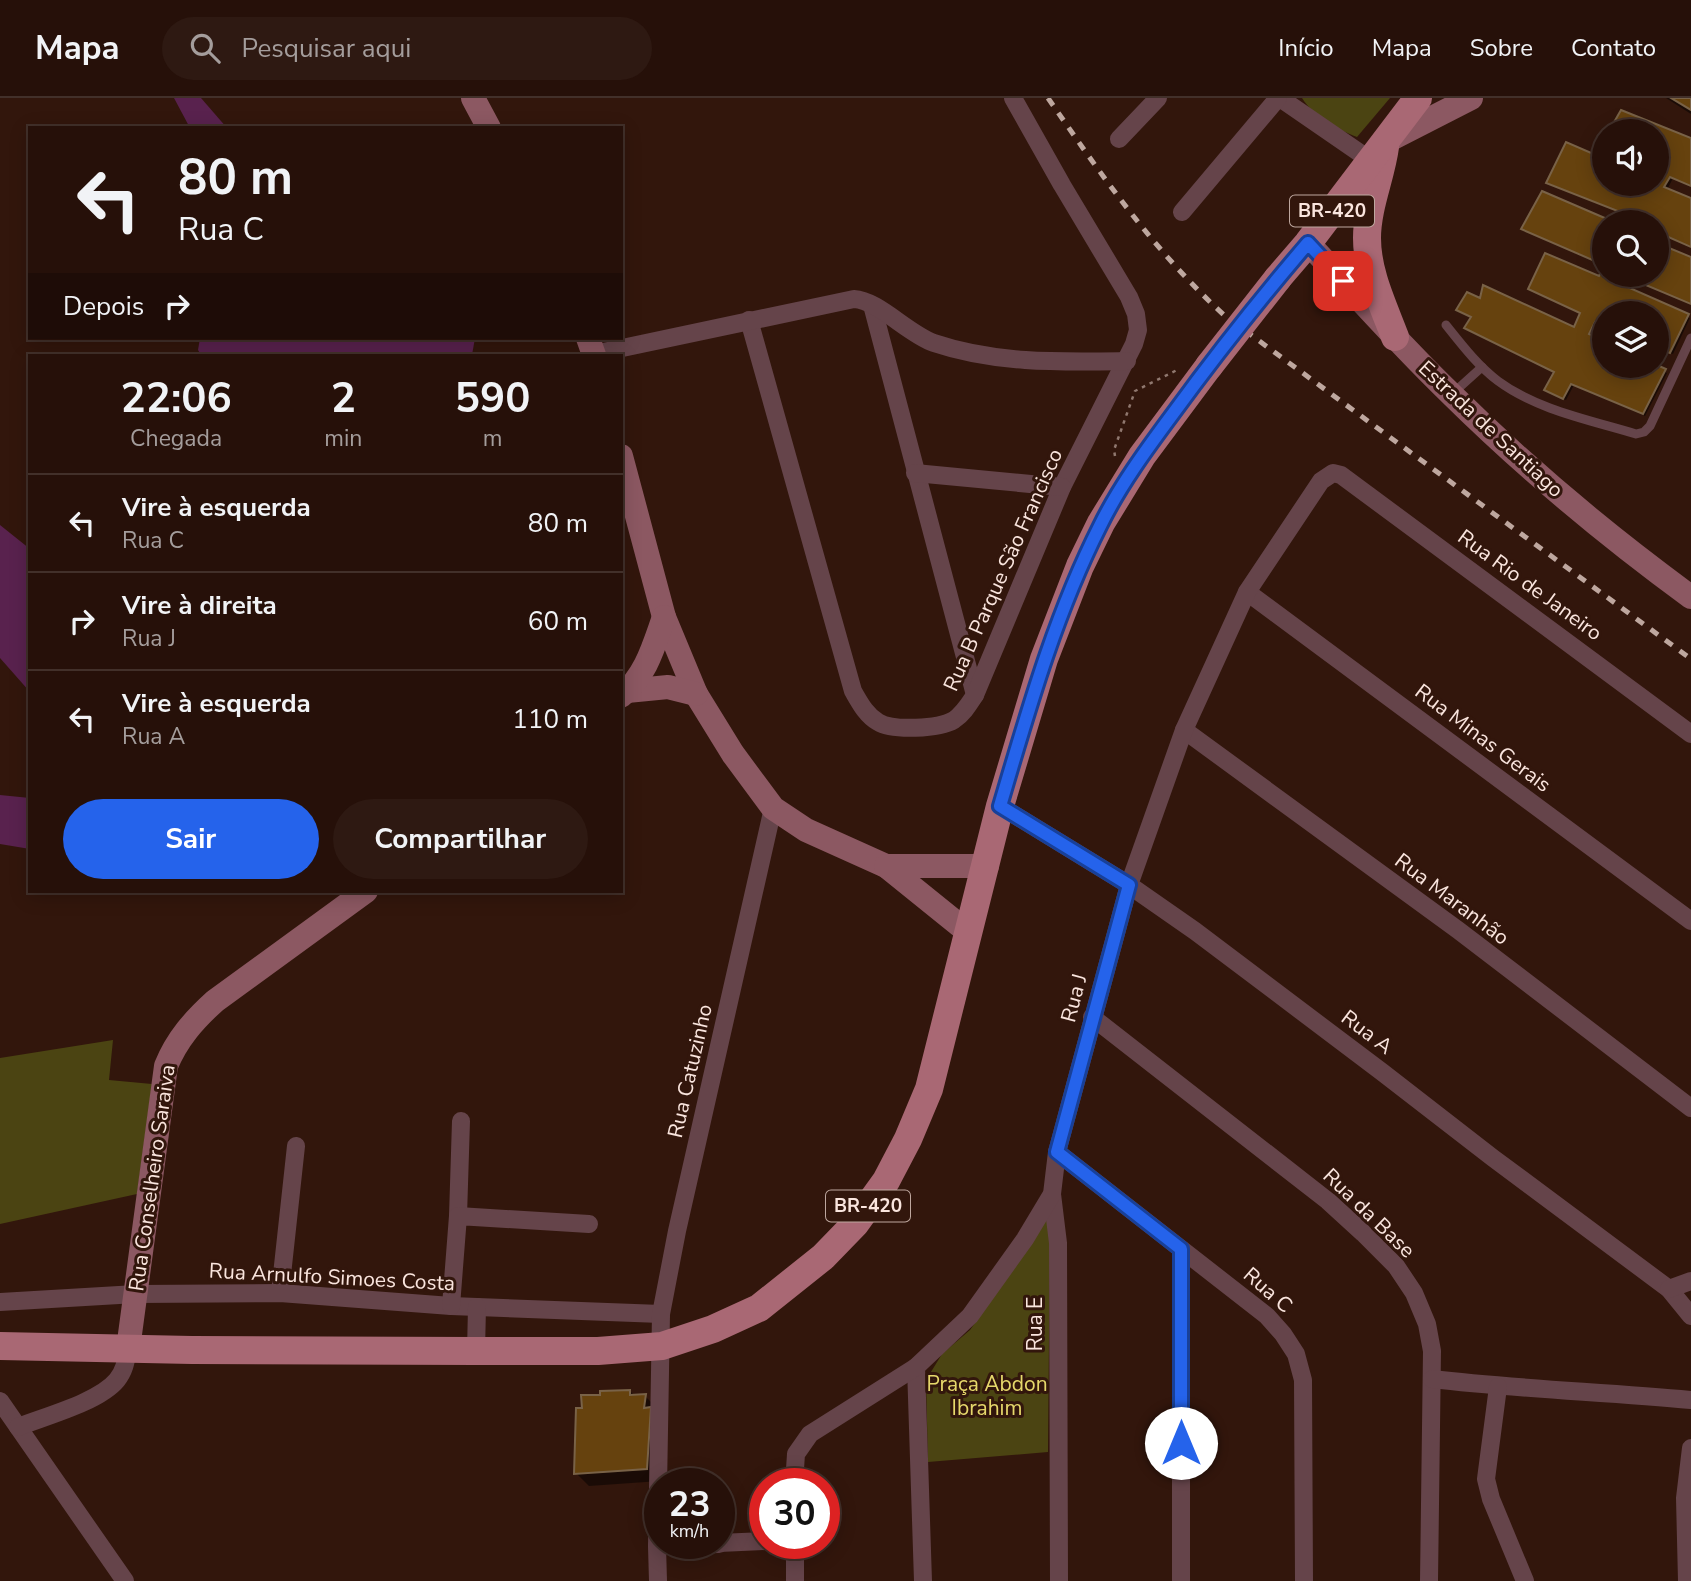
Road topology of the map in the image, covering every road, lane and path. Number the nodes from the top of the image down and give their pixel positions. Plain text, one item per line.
1 (473, 98) edge
2 (1013, 98) edge
3 (1158, 98) edge
4 (1279, 98) edge
5 (1418, 98) edge
6 (1471, 98) edge
7 (488, 126) edge
8 (1119, 139) dead end
9 (1378, 151) junction
10 (1182, 212) dead end
11 (1308, 243) junction
12 (872, 305) junction
13 (749, 320) junction
14 (1446, 326) dead end
15 (1395, 337) junction
16 (1691, 338) edge
17 (592, 349) edge
18 (1127, 361) junction
19 (1196, 366) junction
20 (1482, 367) junction
21 (1451, 395) junction
22 (623, 463) edge
23 (915, 473) junction
24 (1342, 475) joint
25 (1062, 487) junction
26 (1121, 491) junction
27 (1247, 592) junction
28 (1691, 597) edge
29 (664, 617) junction
30 (624, 693) edge
31 (696, 694) junction
32 (975, 695) junction
33 (1184, 730) junction
34 (1691, 734) edge
35 (1000, 806) junction
36 (773, 808) junction
37 (886, 866) junction
38 (986, 866) junction
39 (1129, 885) junction
40 (363, 893) edge
41 (1691, 921) edge
42 (970, 933) junction
43 (1092, 1017) junction
44 (1691, 1108) edge
45 (461, 1121) dead end
46 (296, 1146) dead end
47 (1057, 1152) junction
48 (1052, 1194) junction
49 (458, 1216) junction
50 (589, 1224) dead end
51 (1181, 1249) junction
52 (1691, 1281) edge
53 (1669, 1289) junction
54 (280, 1293) junction
55 (136, 1294) junction
56 (0, 1302) edge
57 (451, 1306) junction
58 (477, 1307) junction
59 (661, 1314) junction
60 (1691, 1316) edge
61 (0, 1346) edge
62 (662, 1346) junction
63 (128, 1349) junction
64 (476, 1351) junction
65 (916, 1367) junction
66 (1432, 1379) junction
67 (1498, 1387) junction
68 (1691, 1400) edge
69 (0, 1401) edge
70 (18, 1427) junction
71 (1691, 1448) edge
72 (659, 1468) edge
73 (795, 1468) edge
74 (657, 1559) edge
75 (795, 1559) edge
76 (125, 1581) edge
77 (658, 1581) edge
78 (795, 1581) edge
79 (923, 1581) edge
80 (1059, 1581) edge
81 (1181, 1581) edge
82 (1304, 1581) edge
83 (1429, 1581) edge
84 (1525, 1581) edge
85 (1687, 1581) edge

1 - 7 street
2 - 18 street, Rua B Parque São Francisco
3 - 8 street
4 - 9 street
4 - 10 street
5 - 9 main road, BR-420
6 - 9 street
9 - 11 main road, BR-420
9 - 15 main road
11 - 15 street, Estrada de Santiago
11 - 19 main road, BR-420, bridge
12 - 13 street
12 - 18 street
12 - 23 street
13 - 17 street
13 - 32 street, Rua B Parque São Francisco
14 - 20 lane
15 - 21 street, Estrada de Santiago
16 - 20 lane
18 - 25 street, Rua B Parque São Francisco
19 - 26 main road, BR-420
19 - 26 path
20 - 21 lane
21 - 28 street, Estrada de Santiago
22 - 29 street
23 - 25 street
23 - 32 street
24 - 27 street, Rua J
24 - 34 street, Rua Rio de Janeiro
25 - 32 street, Rua B Parque São Francisco
26 - 35 main road, BR-420
27 - 33 street, Rua J
27 - 41 street, Rua Minas Gerais
29 - 30 street
29 - 31 street
30 - 31 street
31 - 36 street
33 - 39 street, Rua J
33 - 44 street, Rua Maranhão
35 - 38 main road, BR-420
35 - 39 street, Rua A
36 - 37 street
36 - 59 street, Rua Catuzinho
37 - 38 street
37 - 42 street
38 - 42 main road, BR-420
39 - 43 street, Rua J
39 - 53 street, Rua A
40 - 55 street, Rua Conselheiro Saraiva
42 - 62 main road, BR-420
43 - 47 street, Rua J
43 - 66 street, Rua da Base
45 - 49 street
46 - 54 street
47 - 48 street, Rua J
47 - 51 street, Rua C
48 - 65 street, Rua J
48 - 80 street, Rua E
49 - 50 street
49 - 57 street
51 - 81 street
51 - 82 street, Rua C
52 - 53 street
53 - 60 street, Rua A
54 - 55 street, Rua Arnulfo Simoes Costa
54 - 57 street, Rua Arnulfo Simoes Costa
55 - 56 street, Rua Arnulfo Simoes Costa
55 - 63 street, Rua Conselheiro Saraiva
57 - 58 street, Rua Arnulfo Simoes Costa
58 - 59 street, Rua Arnulfo Simoes Costa
58 - 64 street
59 - 62 street, Rua Catuzinho
61 - 63 main road, BR-420
62 - 64 main road, BR-420
62 - 72 street, Rua Catuzinho
63 - 64 main road, BR-420
63 - 70 street
65 - 73 street, Rua J
65 - 79 street
66 - 67 street
66 - 83 street, Rua da Base
67 - 68 street
67 - 84 street
69 - 70 street
70 - 76 street
71 - 85 street
74 - 77 street, Rua Catuzinho
75 - 78 street

